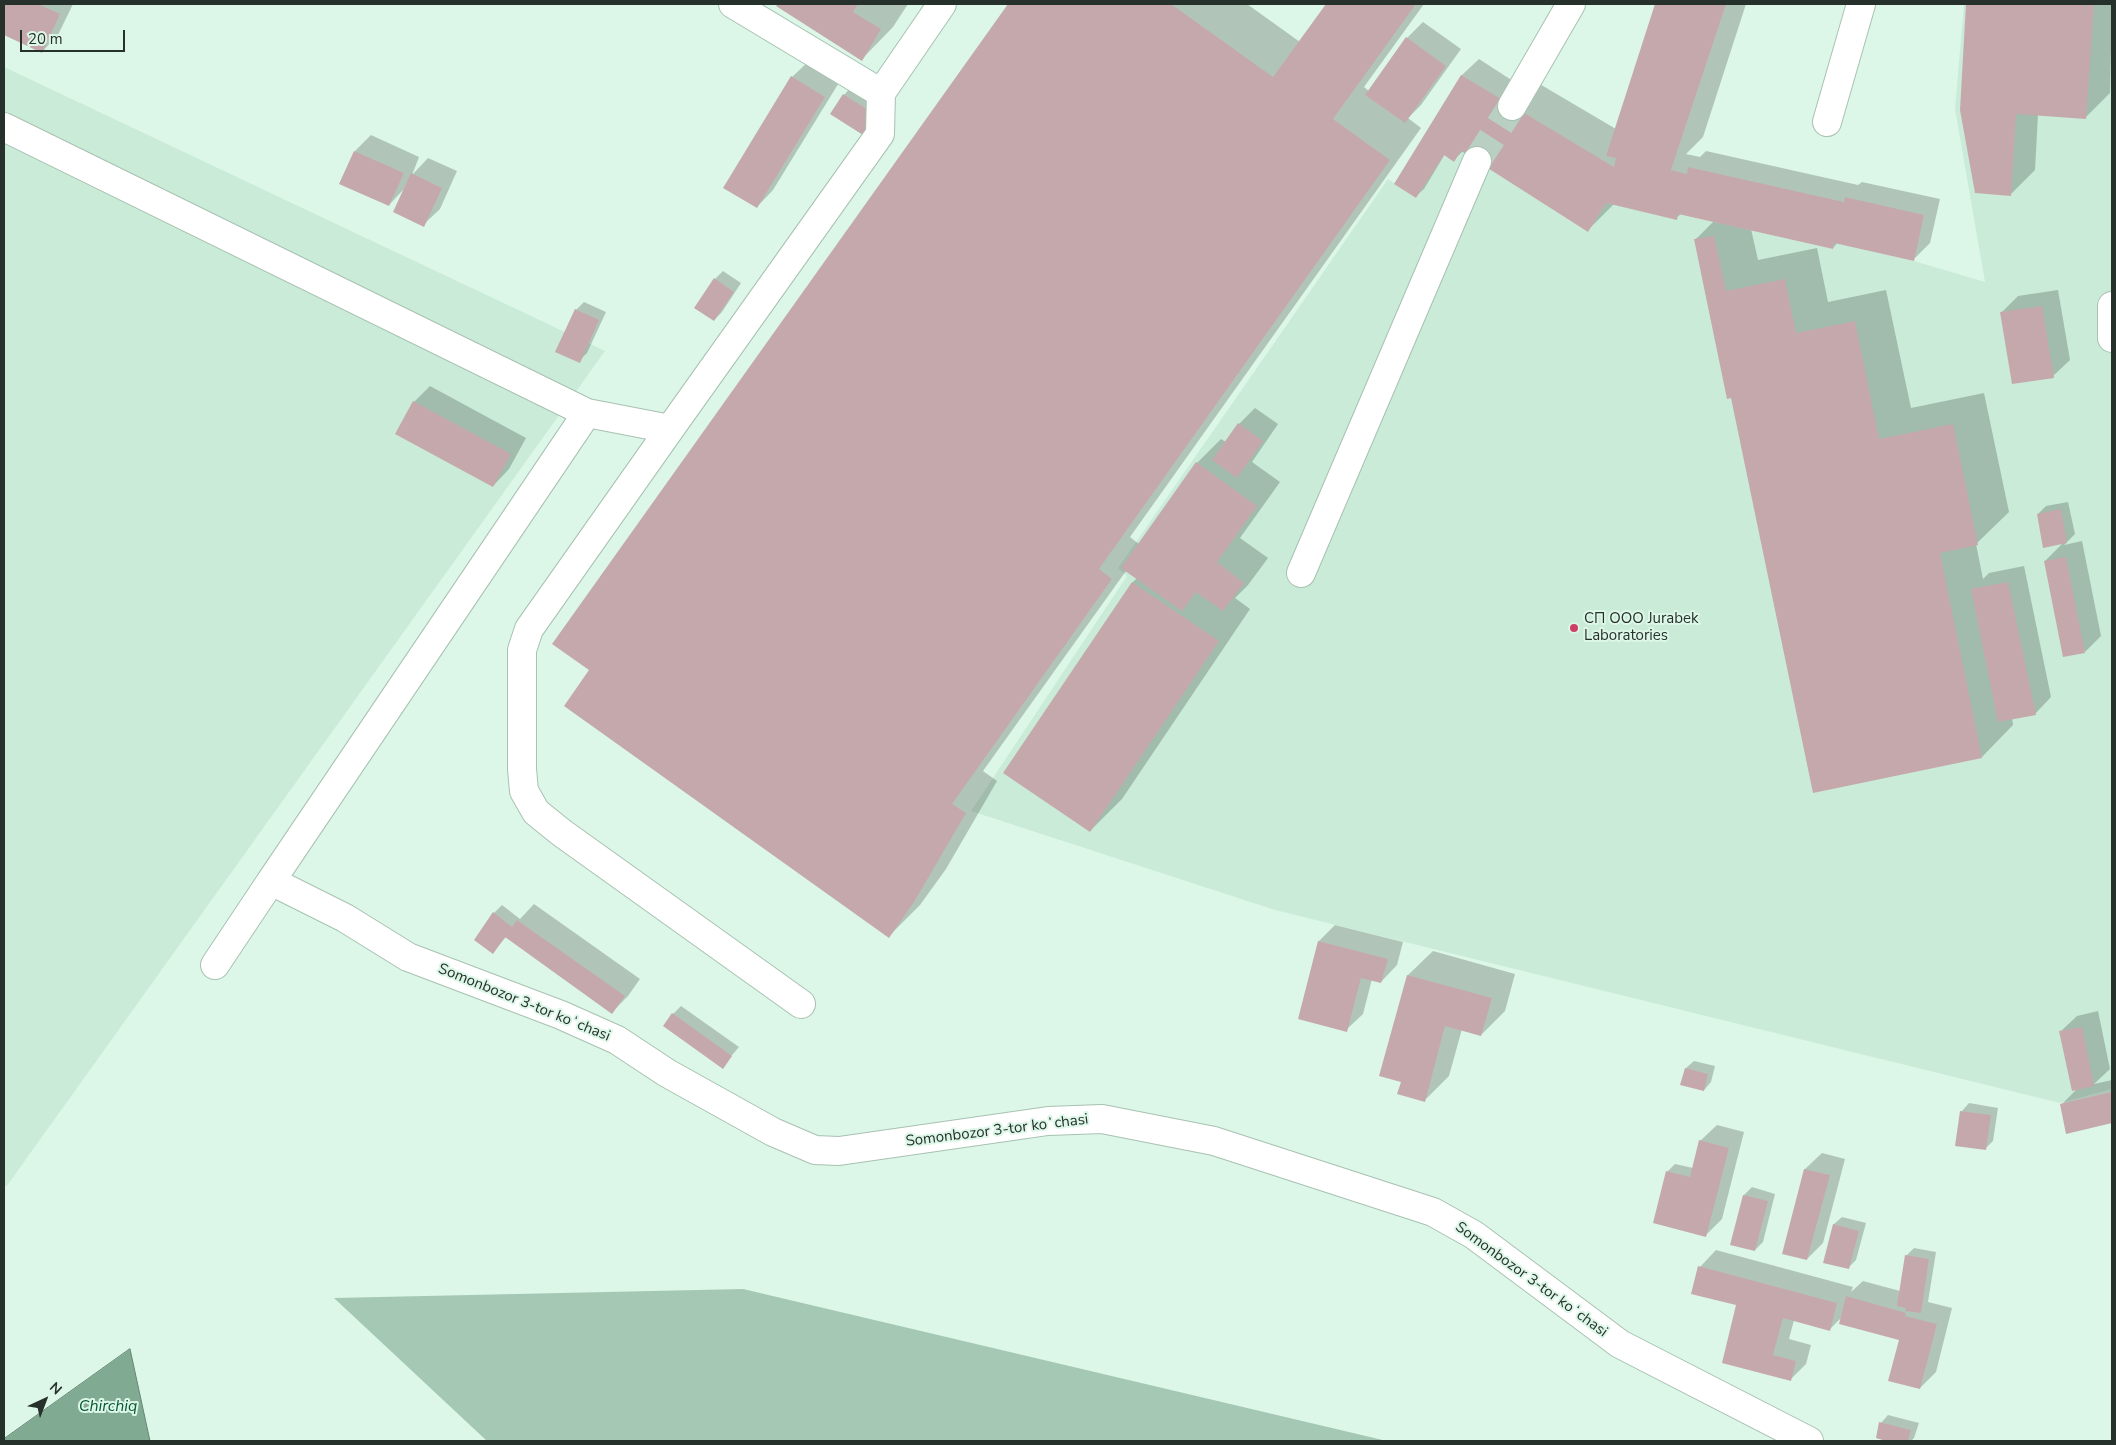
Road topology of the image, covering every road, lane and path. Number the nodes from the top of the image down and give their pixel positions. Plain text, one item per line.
1 (733, 4) edge
2 (942, 4) edge
3 (1571, 4) edge
4 (1861, 4) edge
5 (881, 92) junction
6 (1512, 106) tunnel mouth
7 (1827, 122) dead end
8 (4, 128) edge
9 (1477, 161) tunnel mouth
10 (2112, 306) edge
11 (2112, 338) edge
12 (587, 413) junction
13 (670, 429) junction
14 (1301, 573) dead end
15 (271, 881) junction
16 (215, 965) dead end
17 (801, 1004) dead end
18 (1809, 1441) edge

1 - 5 street
2 - 5 street
3 - 6 street
4 - 7 street
5 - 13 street
8 - 12 street
9 - 14 street
10 - 11 street
12 - 13 street
12 - 15 street
13 - 17 street
15 - 16 street
15 - 18 street, Somonbozor 3-tor koʻchasi

